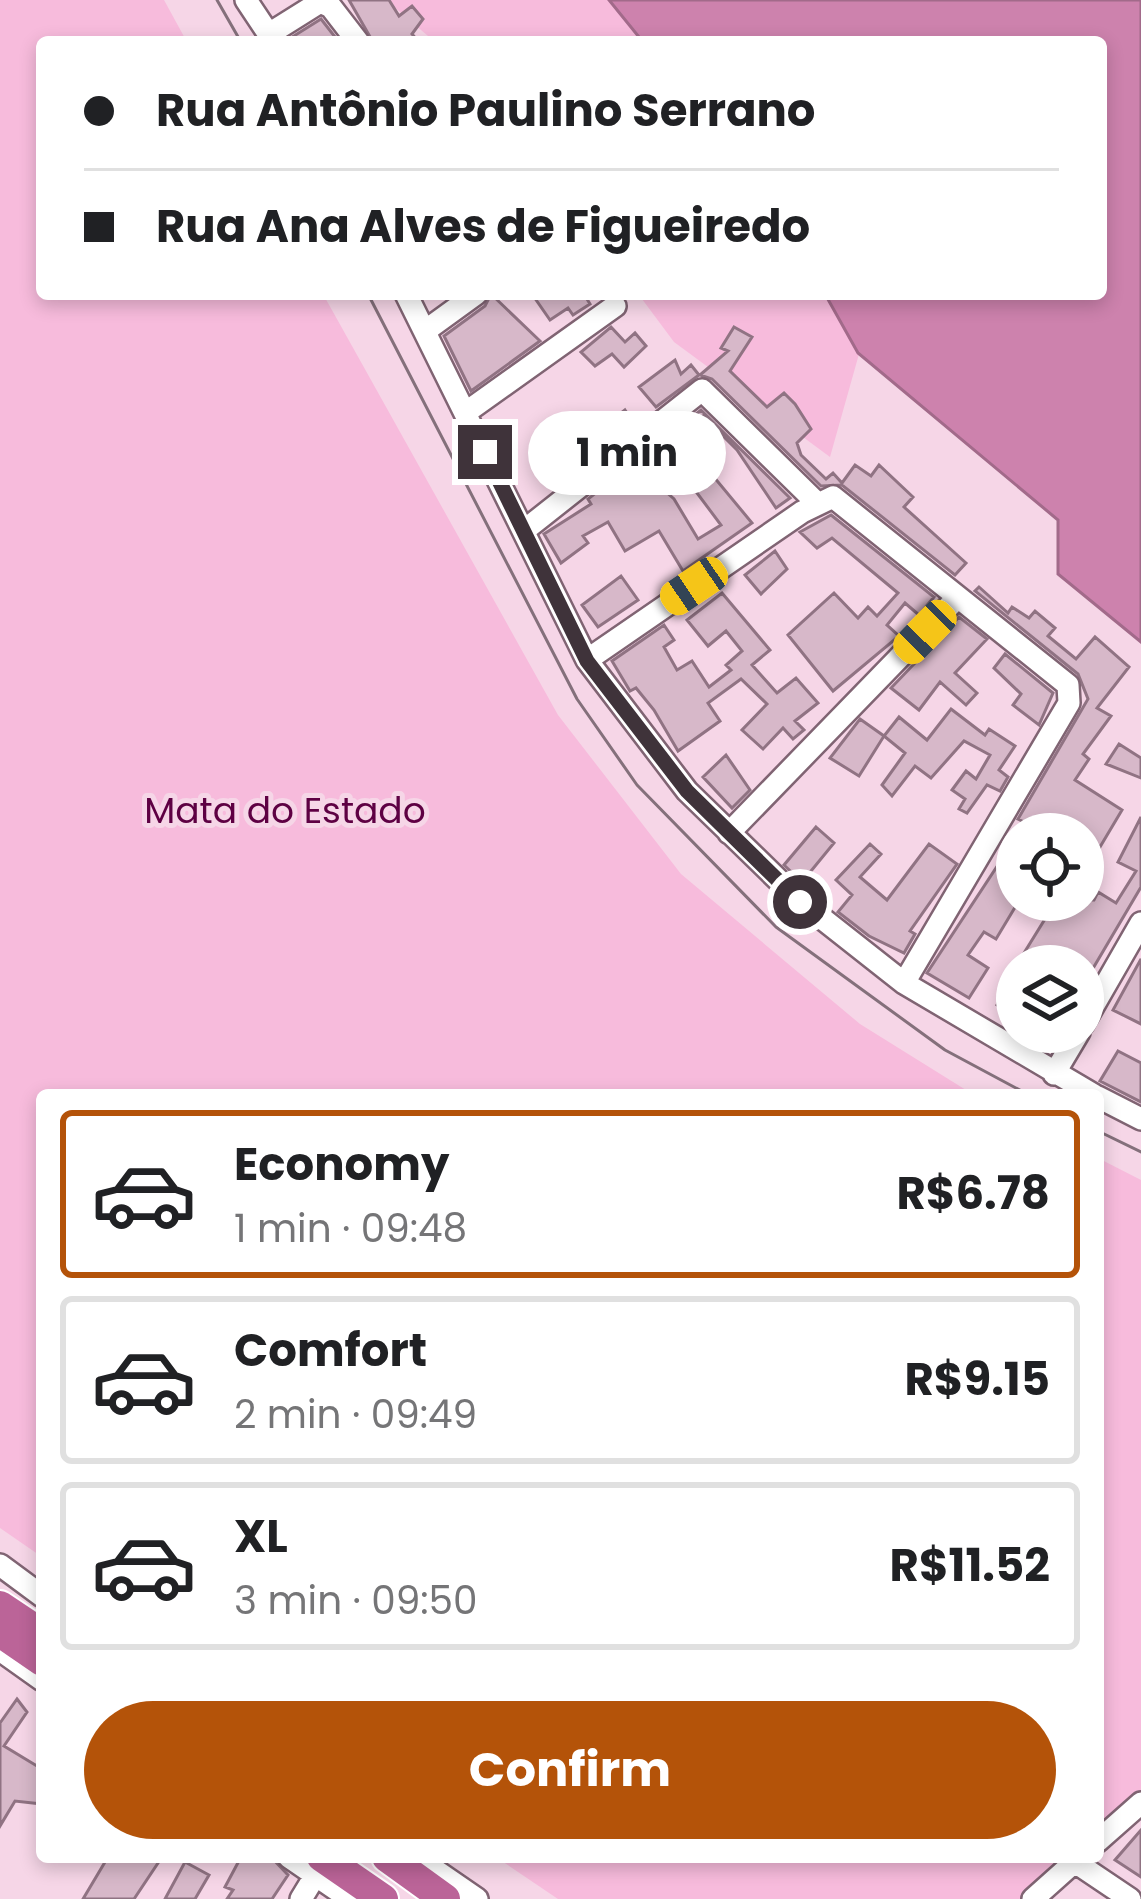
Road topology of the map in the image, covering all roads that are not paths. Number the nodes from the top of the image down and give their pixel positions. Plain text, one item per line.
1 (246, 0) edge
2 (270, 36) edge
3 (274, 36) edge
4 (353, 36) edge
5 (409, 300) edge
6 (468, 300) edge
7 (616, 306) dead end
8 (425, 331) junction
9 (465, 413) junction
10 (827, 500) junction
11 (526, 529) junction
12 (957, 598) junction
13 (587, 661) junction
14 (729, 833) junction
15 (1141, 923) edge
16 (904, 983) junction
17 (1104, 987) edge
18 (1066, 1053) edge
19 (1054, 1074) junction
20 (1083, 1089) edge
21 (1104, 1100) edge
22 (1141, 1120) edge
23 (0, 1565) edge
24 (36, 1592) edge
25 (0, 1606) edge
26 (36, 1630) edge
27 (0, 1632) edge
28 (0, 1650) edge
29 (36, 1657) edge
30 (36, 1676) edge
31 (1141, 1803) edge
32 (1104, 1836) edge
33 (395, 1863) edge
34 (425, 1863) edge
35 (1074, 1863) edge
36 (1083, 1863) edge
37 (318, 1867) edge
38 (301, 1899) edge
39 (350, 1899) edge
40 (383, 1899) edge
41 (445, 1899) edge
42 (477, 1899) edge
43 (1033, 1899) edge
44 (1130, 1899) edge

1 - 2 street
3 - 4 street
5 - 8 street
6 - 8 street
7 - 9 street
8 - 9 street
9 - 11 street
10 - 11 street
10 - 12 street
10 - 13 street
11 - 13 street
12 - 14 street
12 - 16 street
13 - 14 street
14 - 16 street
15 - 17 street
16 - 19 street
18 - 19 street
19 - 20 street
21 - 22 street
23 - 24 street
25 - 26 highway
27 - 29 highway
28 - 30 street
31 - 32 street
33 - 41 highway
34 - 42 street
35 - 43 street
36 - 44 street
37 - 38 street
37 - 39 street
37 - 40 highway

